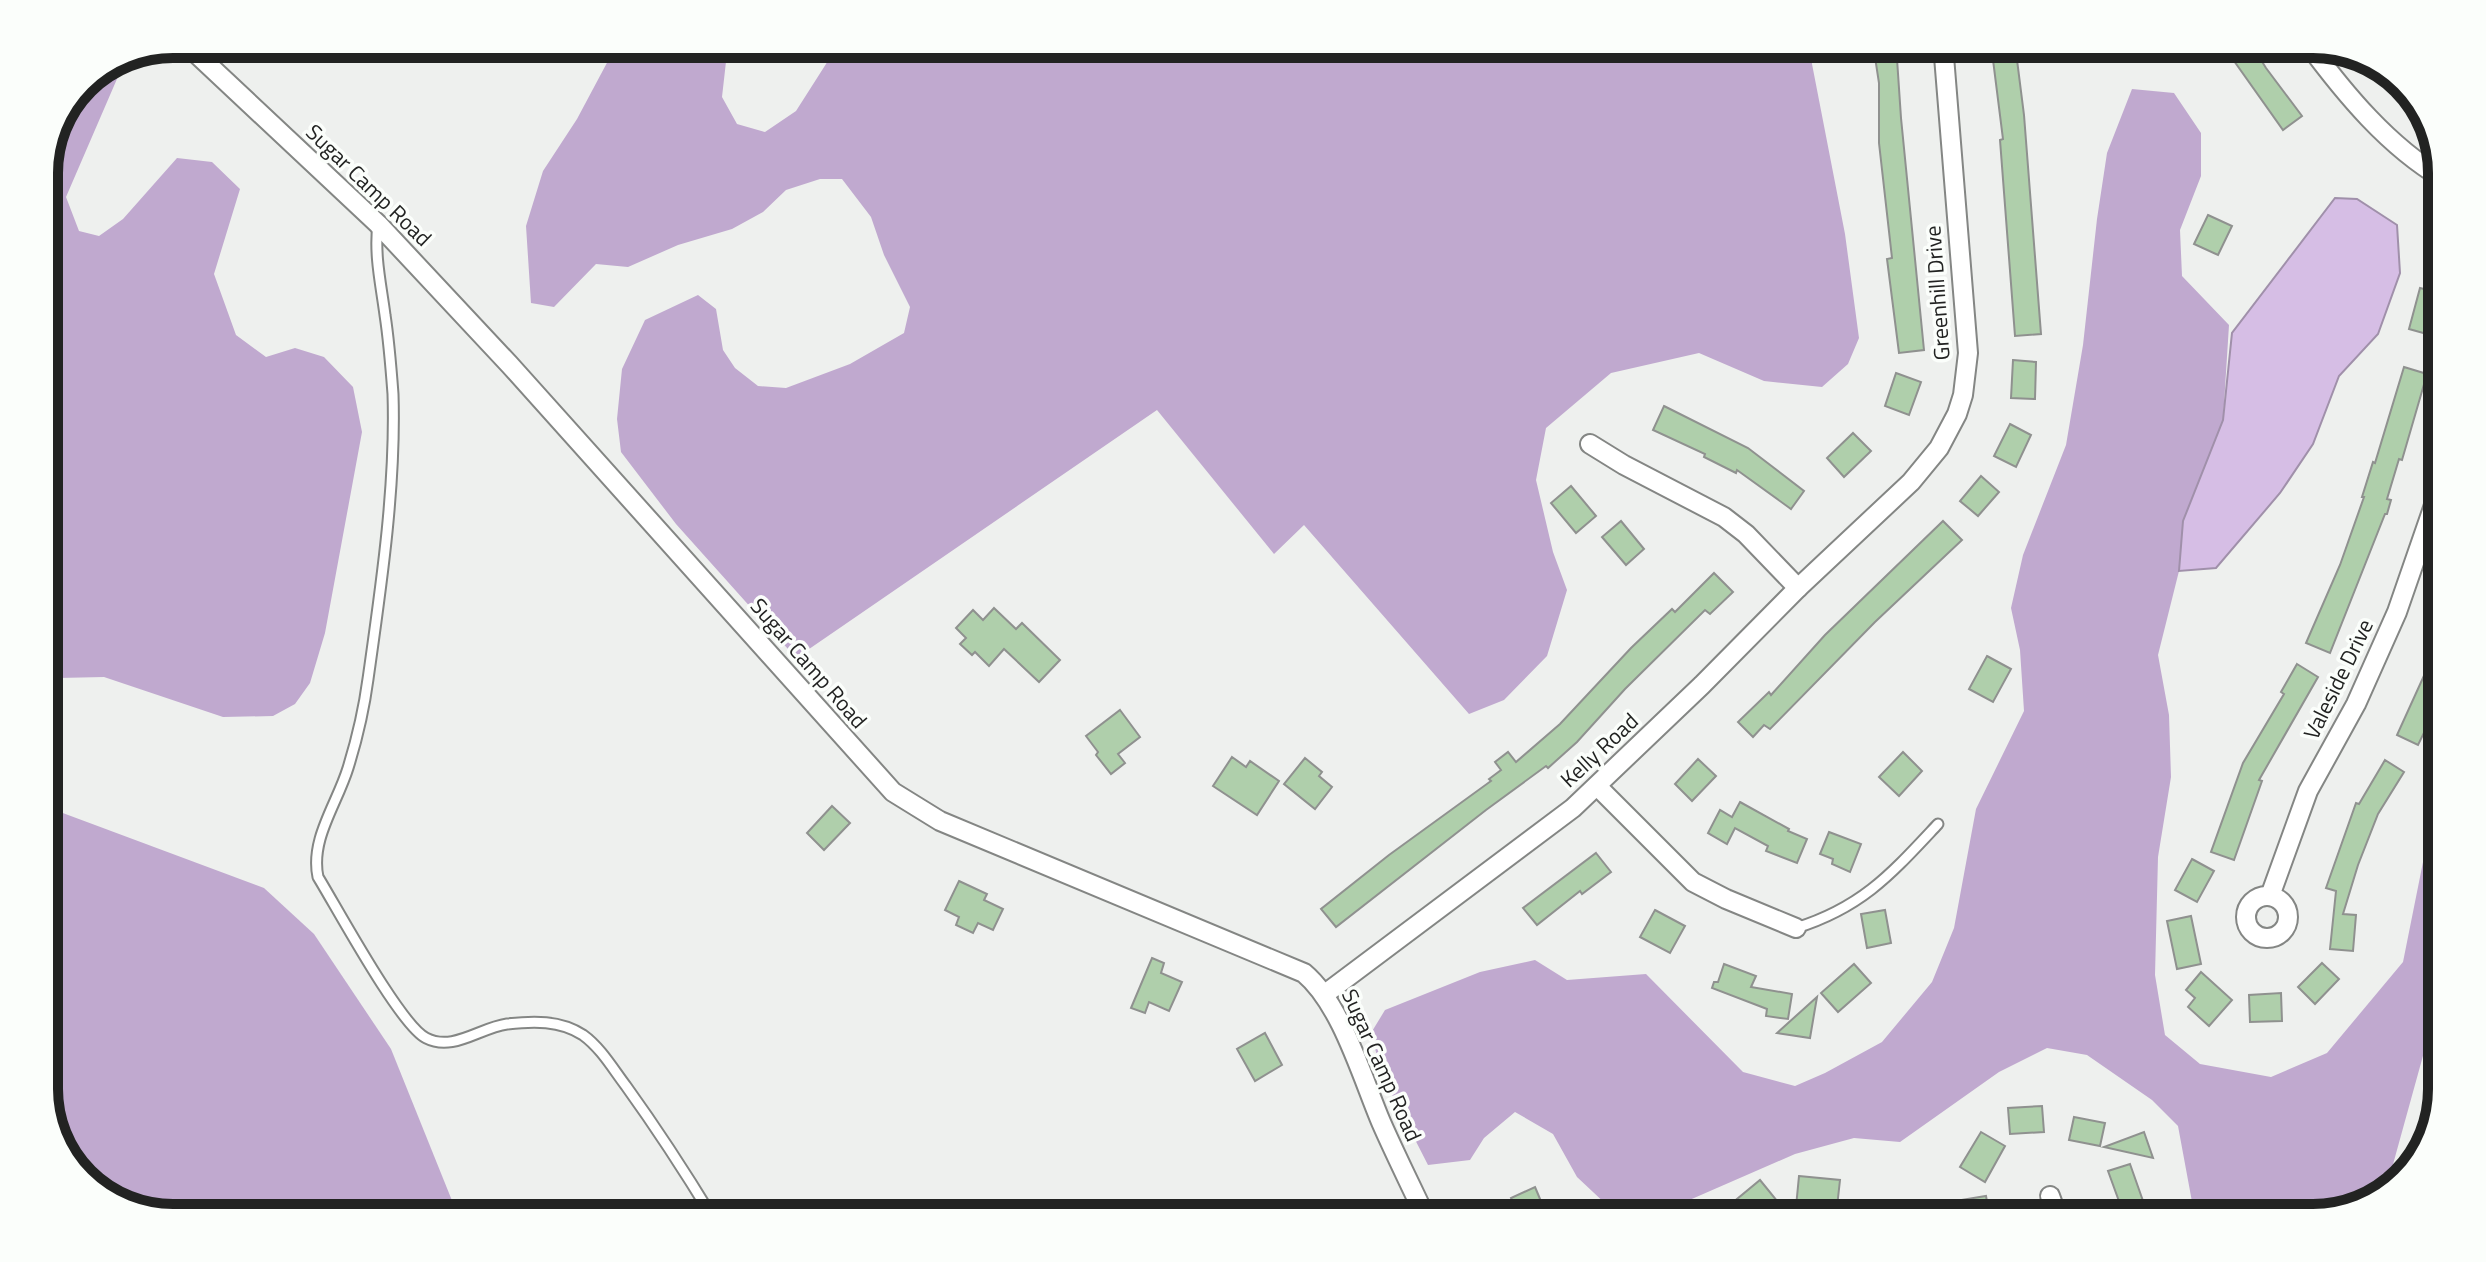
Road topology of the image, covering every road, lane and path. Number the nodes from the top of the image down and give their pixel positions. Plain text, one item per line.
1 (201, 58) edge
2 (1944, 58) edge
3 (2319, 58) edge
4 (2428, 167) edge
5 (378, 224) junction
6 (1590, 444) dead end
7 (1881, 510) joint
8 (2428, 522) edge
9 (1798, 588) junction
10 (1597, 786) junction
11 (1938, 824) dead end
12 (2270, 896) dead end
13 (1796, 928) joint
14 (1325, 994) junction
15 (2050, 1196) dead end
16 (705, 1204) edge
17 (1420, 1204) edge
18 (2053, 1204) edge

1 - 5 street, Sugar Camp Road
2 - 7 street, Greenhill Drive
3 - 4 street
5 - 14 street, Sugar Camp Road
5 - 16 lane
6 - 9 street
7 - 9 street, Kelly Road
8 - 12 street, Valeside Drive
9 - 10 street, Kelly Road
10 - 13 street
10 - 14 street, Kelly Road
11 - 13 lane
14 - 17 street, Sugar Camp Road
15 - 18 street

